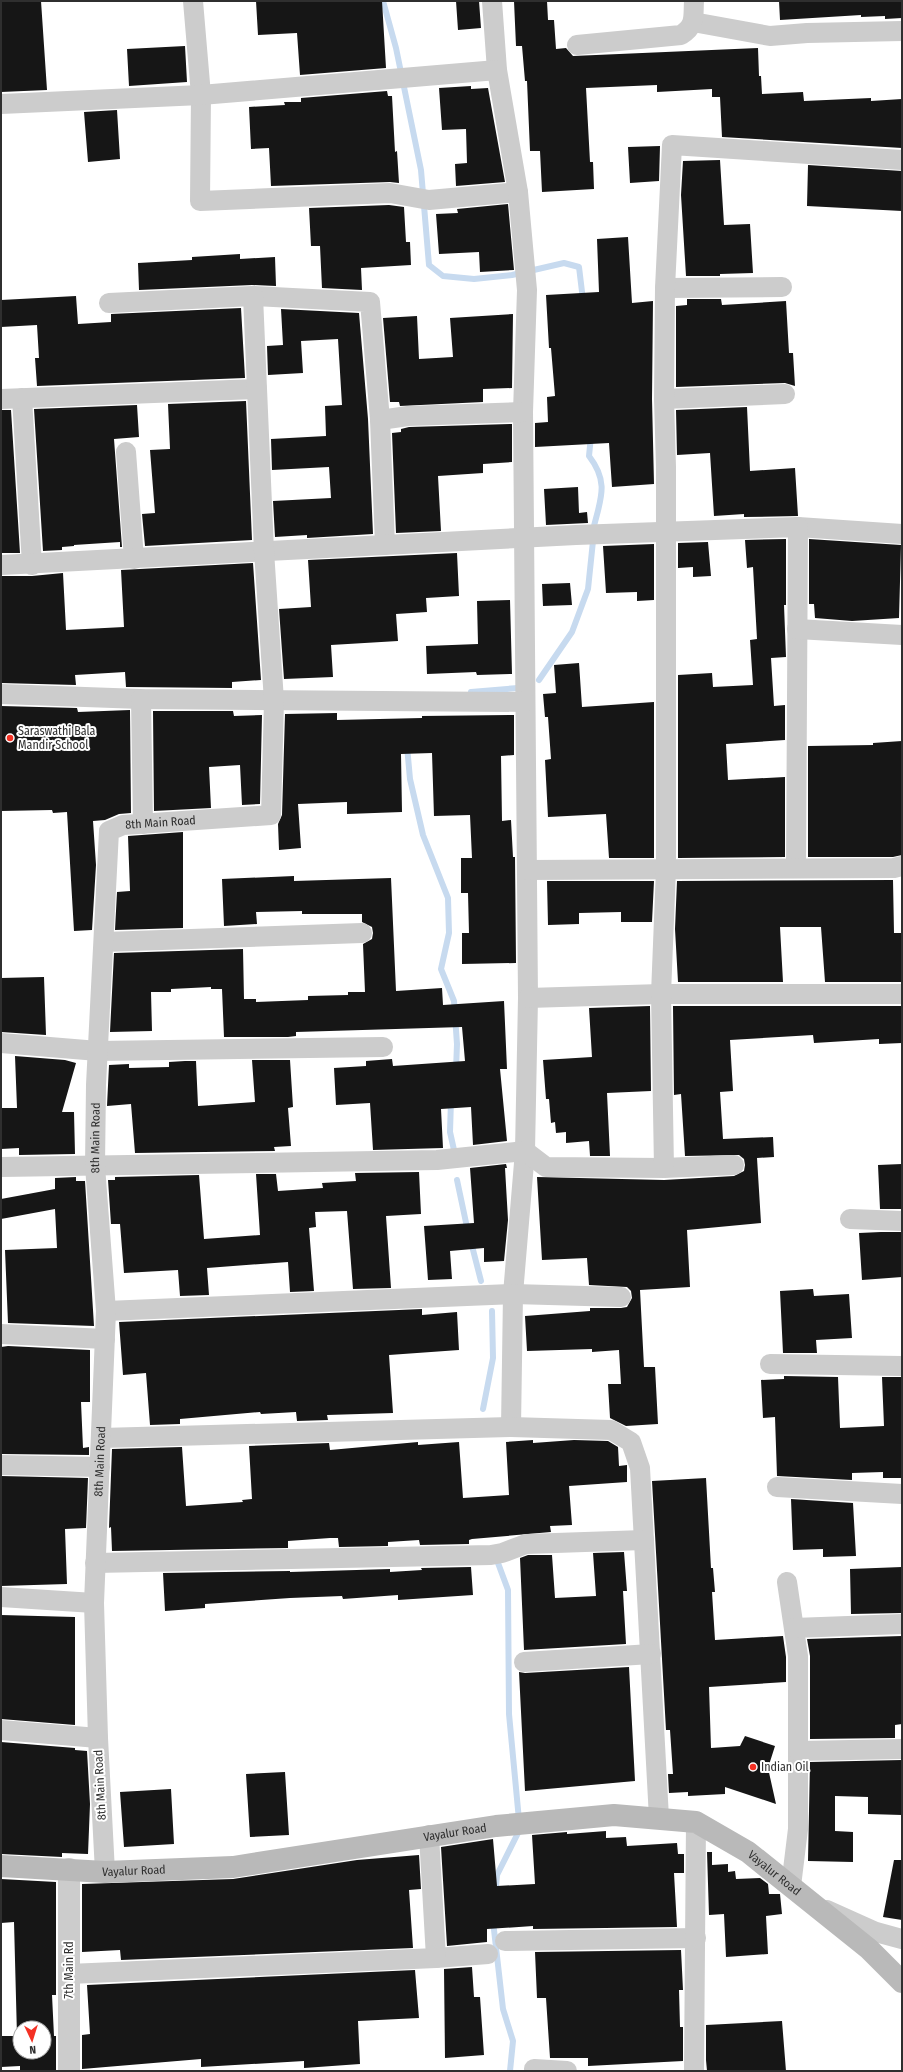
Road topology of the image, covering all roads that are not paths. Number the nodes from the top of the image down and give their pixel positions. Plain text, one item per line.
1 (193, 1) edge
2 (492, 1) edge
3 (694, 1) edge
4 (693, 22) junction
5 (902, 31) edge
6 (577, 45) dead end
7 (497, 70) junction
8 (201, 95) junction
9 (1, 104) edge
10 (902, 160) edge
11 (518, 192) junction
12 (782, 287) dead end
13 (666, 288) junction
14 (254, 296) junction
15 (109, 303) dead end
16 (257, 389) junction
17 (785, 394) dead end
18 (22, 398) junction
19 (1, 399) edge
20 (664, 400) junction
21 (523, 412) junction
22 (380, 420) junction
23 (126, 452) dead end
24 (798, 527) junction
25 (666, 532) junction
26 (902, 534) edge
27 (524, 538) junction
28 (385, 545) junction
29 (264, 551) junction
30 (134, 559) junction
31 (32, 564) junction
32 (1, 565) edge
33 (797, 629) junction
34 (902, 635) edge
35 (1, 694) edge
36 (141, 699) junction
37 (274, 701) junction
38 (525, 702) junction
39 (143, 824) junction
40 (902, 866) edge
41 (796, 868) junction
42 (666, 869) junction
43 (527, 870) junction
44 (362, 933) dead end
45 (104, 942) junction
46 (661, 994) junction
47 (902, 994) edge
48 (528, 998) junction
49 (1, 1043) edge
50 (383, 1047) dead end
51 (98, 1051) junction
52 (525, 1152) junction
53 (95, 1166) junction
54 (734, 1166) dead end
55 (1, 1167) edge
56 (664, 1168) junction
57 (850, 1219) dead end
58 (902, 1221) edge
59 (513, 1294) junction
60 (621, 1297) dead end
61 (106, 1311) junction
62 (1, 1334) edge
63 (105, 1339) junction
64 (770, 1364) dead end
65 (902, 1366) edge
66 (511, 1427) junction
67 (101, 1438) junction
68 (1, 1465) edge
69 (100, 1467) junction
70 (777, 1487) dead end
71 (902, 1494) edge
72 (644, 1540) junction
73 (96, 1564) junction
74 (787, 1582) dead end
75 (1, 1597) edge
76 (94, 1603) junction
77 (902, 1624) edge
78 (794, 1628) junction
79 (651, 1654) junction
80 (524, 1662) dead end
81 (1, 1730) edge
82 (98, 1738) junction
83 (902, 1748) edge
84 (798, 1751) junction
85 (660, 1818) junction
86 (696, 1822) junction
87 (429, 1835) junction
88 (1, 1866) edge
89 (70, 1869) junction
90 (105, 1872) junction
91 (791, 1886) junction
92 (814, 1904) junction
93 (696, 1938) junction
94 (902, 1939) edge
95 (505, 1942) dead end
96 (870, 1949) junction
97 (488, 1954) dead end
98 (436, 1958) junction
99 (902, 1964) edge
100 (69, 1974) junction
101 (902, 1982) edge
102 (534, 2069) dead end
103 (69, 2071) edge
104 (566, 2071) edge
105 (694, 2071) edge

1 - 8 street
2 - 7 street
3 - 4 street
4 - 5 street
4 - 6 street
7 - 8 street
7 - 11 street
8 - 9 street
8 - 11 street
10 - 13 street
11 - 21 street
12 - 13 street
13 - 20 street
14 - 15 street
14 - 16 street, 8th Main Road
14 - 22 street
16 - 18 street
16 - 29 street, 8th Main Road
17 - 20 street
18 - 19 street
18 - 31 street
20 - 25 street
21 - 22 street
21 - 27 street
22 - 28 street
23 - 30 street
24 - 25 street
24 - 26 street
24 - 33 street
25 - 27 street
25 - 42 street
27 - 28 street
27 - 38 street
28 - 29 street
29 - 30 street
29 - 37 street, 8th Main Road
30 - 31 street
31 - 32 street
33 - 34 street
33 - 41 street
35 - 36 street
36 - 37 street
36 - 39 street
37 - 38 street
37 - 39 street, 8th Main Road
38 - 43 street
39 - 45 street, 8th Main Road
40 - 41 street
41 - 42 street
42 - 43 street
42 - 46 street
43 - 48 street
44 - 45 street
45 - 51 street, 8th Main Road
46 - 47 street
46 - 48 street
46 - 56 street
48 - 52 street
49 - 51 street
50 - 51 street
51 - 53 street, 8th Main Road
52 - 53 street
52 - 56 street
52 - 59 street
53 - 55 street
53 - 61 street, 8th Main Road
54 - 56 street
57 - 58 street
59 - 60 street
59 - 61 street
59 - 66 street
61 - 63 street, 8th Main Road
62 - 63 street
63 - 67 street, 8th Main Road
64 - 65 street
66 - 67 street
66 - 72 street
67 - 69 street, 8th Main Road
68 - 69 street
69 - 73 street, 8th Main Road
70 - 71 street
72 - 73 street
72 - 79 street
73 - 76 street, 8th Main Road
74 - 78 street
75 - 76 street
76 - 82 street, 8th Main Road
77 - 78 street
78 - 84 street
79 - 80 street
79 - 85 street
81 - 82 street
82 - 90 street, 8th Main Road
83 - 84 street
84 - 91 street
85 - 86 main road, Vayalur Road
85 - 87 main road, Vayalur Road
86 - 91 main road, Vayalur Road
86 - 93 street
87 - 90 main road, Vayalur Road
87 - 98 street
88 - 89 main road, Vayalur Road
89 - 90 main road, Vayalur Road
89 - 100 street, 7th Main Rd
91 - 92 main road, Vayalur Road
92 - 94 street
92 - 96 main road, Vayalur Road
93 - 95 street
93 - 105 street
96 - 99 main road, Vayalur Road
96 - 101 main road, Vayalur Road
97 - 98 street
98 - 100 street
100 - 103 street, 7th Main Rd
102 - 104 street

